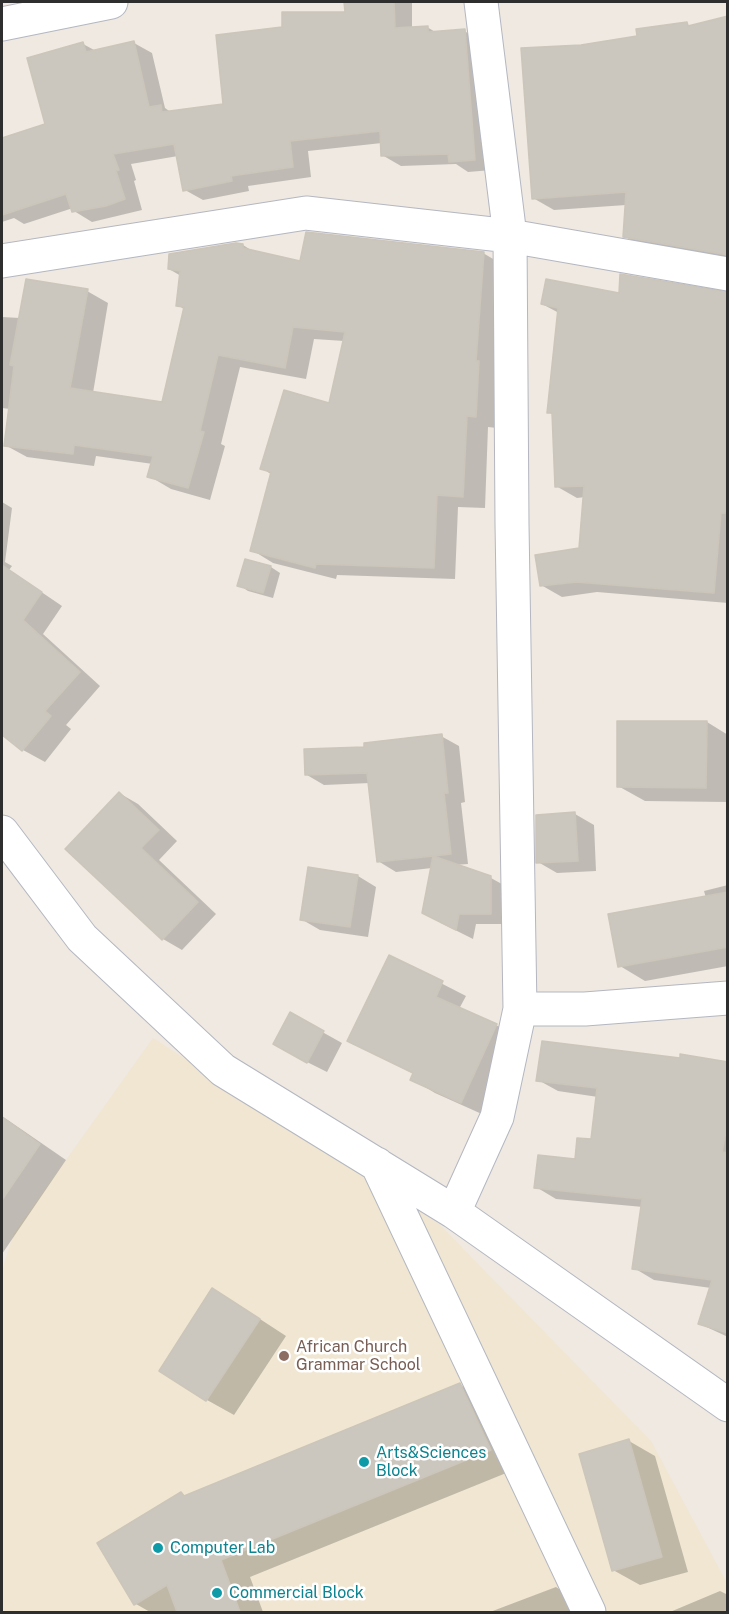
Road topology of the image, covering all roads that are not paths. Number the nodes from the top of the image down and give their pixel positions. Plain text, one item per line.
1 (111, 2) edge
2 (481, 2) edge
3 (2, 24) edge
4 (510, 236) junction
5 (2, 261) edge
6 (728, 274) edge
7 (2, 832) edge
8 (728, 998) edge
9 (520, 1009) junction
10 (377, 1164) junction
11 (454, 1212) junction
12 (728, 1405) edge
13 (588, 1612) edge

1 - 3 street
2 - 4 street
4 - 5 street
4 - 6 street
4 - 9 street
7 - 10 street
8 - 9 street
9 - 11 street
10 - 11 street
10 - 13 street
11 - 12 street

